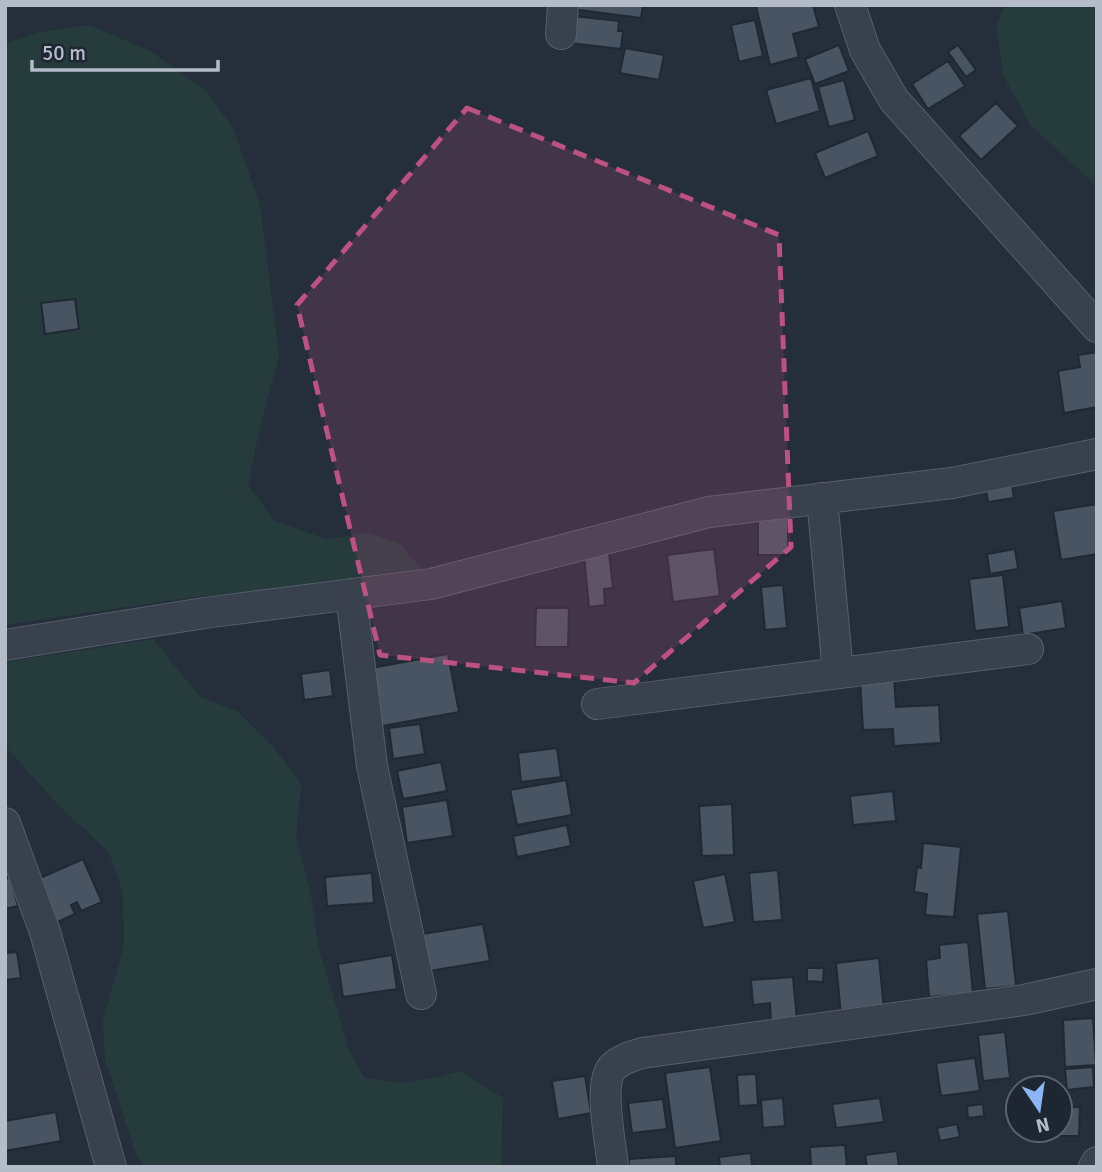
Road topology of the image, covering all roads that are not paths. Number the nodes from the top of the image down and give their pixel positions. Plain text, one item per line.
1 (850, 5) edge
2 (1097, 327) edge
3 (1097, 454) edge
4 (822, 498) junction
5 (351, 594) junction
6 (5, 645) edge
7 (1028, 649) dead end
8 (838, 673) junction
9 (597, 704) dead end
10 (5, 823) edge
11 (1097, 984) edge
12 (421, 994) dead end
13 (1097, 1162) edge
14 (111, 1167) edge
15 (613, 1167) edge
16 (1094, 1167) edge

1 - 2 street
3 - 4 street
4 - 5 street
4 - 8 street
5 - 6 street
5 - 12 street
7 - 8 street
8 - 9 street
10 - 14 street
11 - 15 street
13 - 16 street

